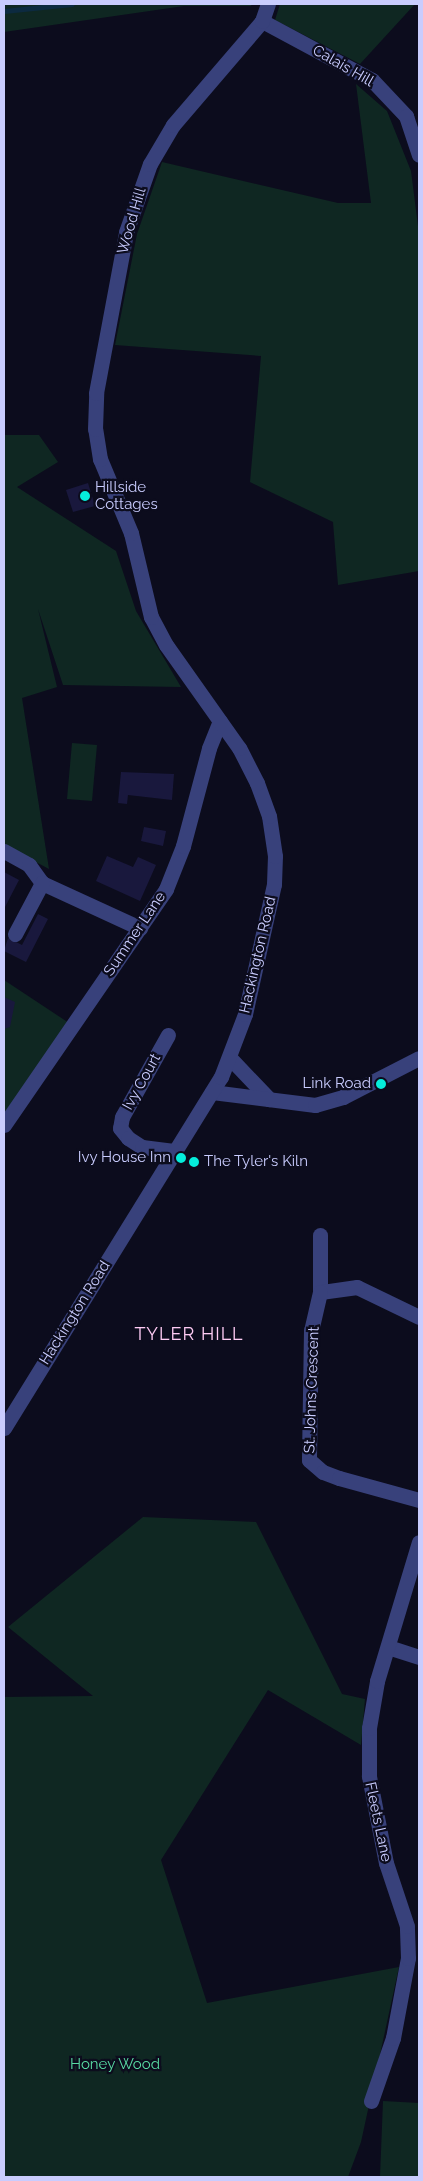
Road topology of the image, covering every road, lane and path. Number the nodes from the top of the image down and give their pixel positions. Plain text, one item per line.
1 (268, 4) edge
2 (262, 21) junction
3 (419, 155) edge
4 (100, 458) joint
5 (220, 721) junction
6 (4, 851) edge
7 (42, 883) junction
8 (140, 928) junction
9 (15, 934) dead end
10 (168, 1035) dead end
11 (230, 1058) junction
12 (419, 1058) edge
13 (212, 1092) junction
14 (269, 1098) junction
15 (4, 1124) edge
16 (174, 1151) junction
17 (320, 1235) dead end
18 (320, 1292) junction
19 (419, 1317) edge
20 (4, 1428) edge
21 (419, 1500) edge
22 (419, 1542) edge
23 (388, 1648) junction
24 (419, 1657) edge
25 (371, 2101) dead end

1 - 2 street
2 - 3 street, Calais Hill
2 - 4 street, Wood Hill
4 - 5 street, Hackington Road
5 - 8 street, Summer Lane
5 - 11 street, Hackington Road
6 - 7 street
7 - 8 street
7 - 9 street
8 - 15 street, Summer Lane
10 - 16 street, Ivy Court
11 - 13 street, Hackington Road
11 - 14 street
12 - 14 street
13 - 14 street
13 - 16 street, Hackington Road
16 - 20 street, Hackington Road
17 - 18 street, St. Johns Crescent
18 - 19 street
18 - 21 street, St. Johns Crescent
22 - 23 street, Fleets Lane
23 - 24 street
23 - 25 street, Fleets Lane

